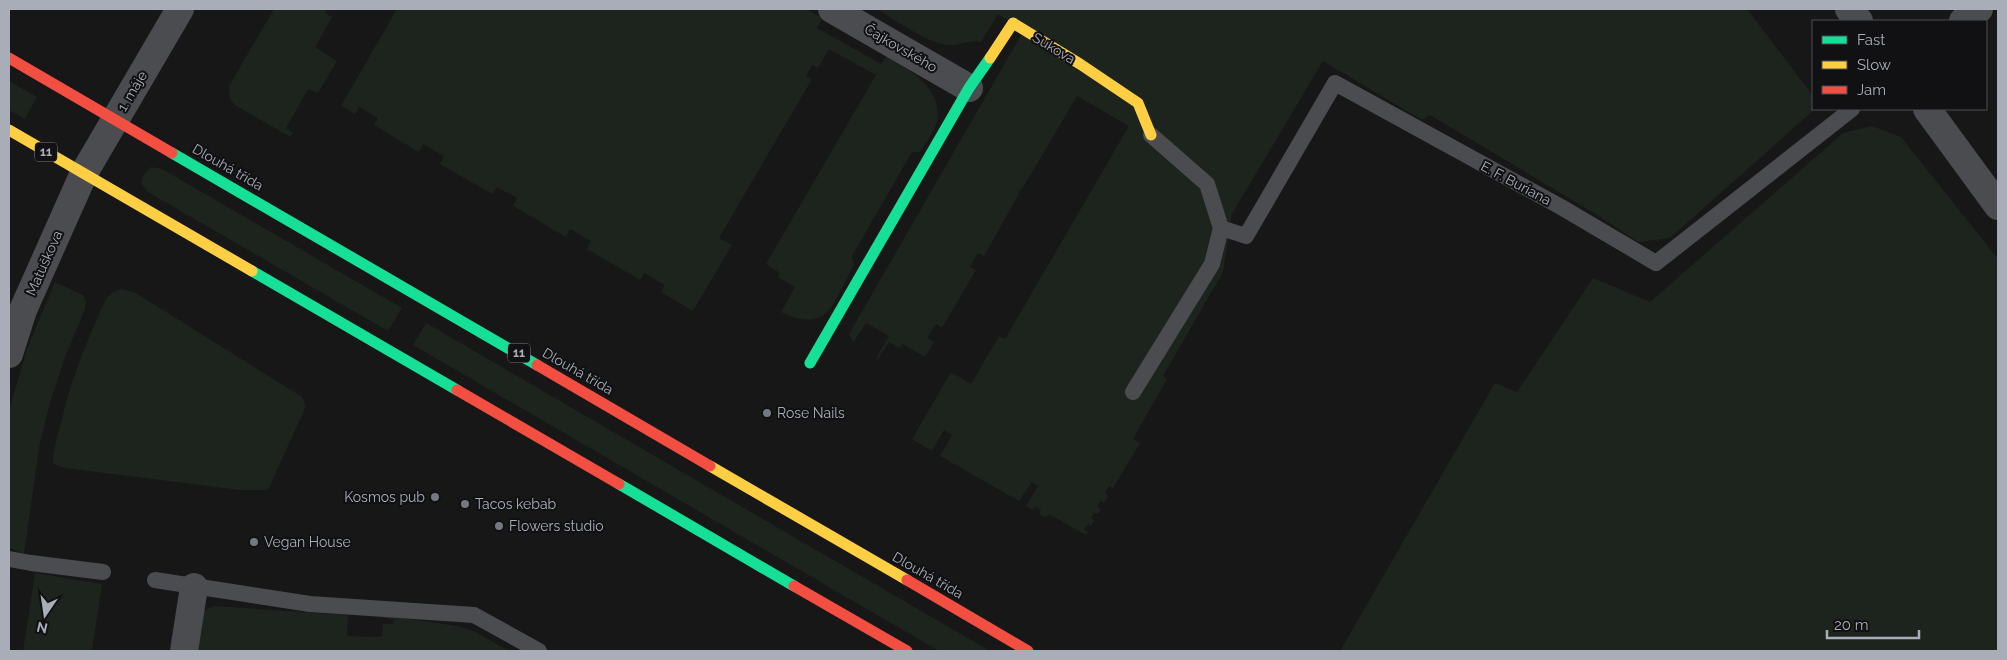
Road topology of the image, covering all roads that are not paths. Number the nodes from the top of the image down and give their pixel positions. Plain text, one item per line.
1 (180, 9) edge
2 (832, 9) edge
3 (1850, 9) edge
4 (1979, 9) edge
5 (1858, 20) edge
6 (1964, 20) edge
7 (9, 58) edge
8 (969, 88) junction
9 (1851, 110) edge
10 (1928, 110) edge
11 (115, 119) junction
12 (9, 130) edge
13 (1151, 135) joint
14 (84, 173) junction
15 (1998, 206) edge
16 (1221, 228) junction
17 (9, 354) edge
18 (810, 363) dead end
19 (1134, 392) dead end
20 (9, 559) edge
21 (103, 572) dead end
22 (155, 580) dead end
23 (194, 587) junction
24 (184, 651) edge
25 (539, 651) edge
26 (907, 651) edge
27 (1028, 651) edge

1 - 11 street, 1. máje
2 - 8 street, Čajkovského
3 - 5 street
4 - 6 street
7 - 11 main road, Dlouhá třída / 11
8 - 13 main road, Sukova
8 - 18 main road, Sukova
9 - 16 lane, E. F. Buriana
10 - 15 street
11 - 14 street, 1. máje
11 - 27 main road, Dlouhá třída / 11
12 - 14 main road, 11
13 - 16 lane, Sukova
14 - 17 street, Matuškova
14 - 26 main road, 11
16 - 19 lane
20 - 21 lane
22 - 23 lane
23 - 24 street
23 - 25 lane

